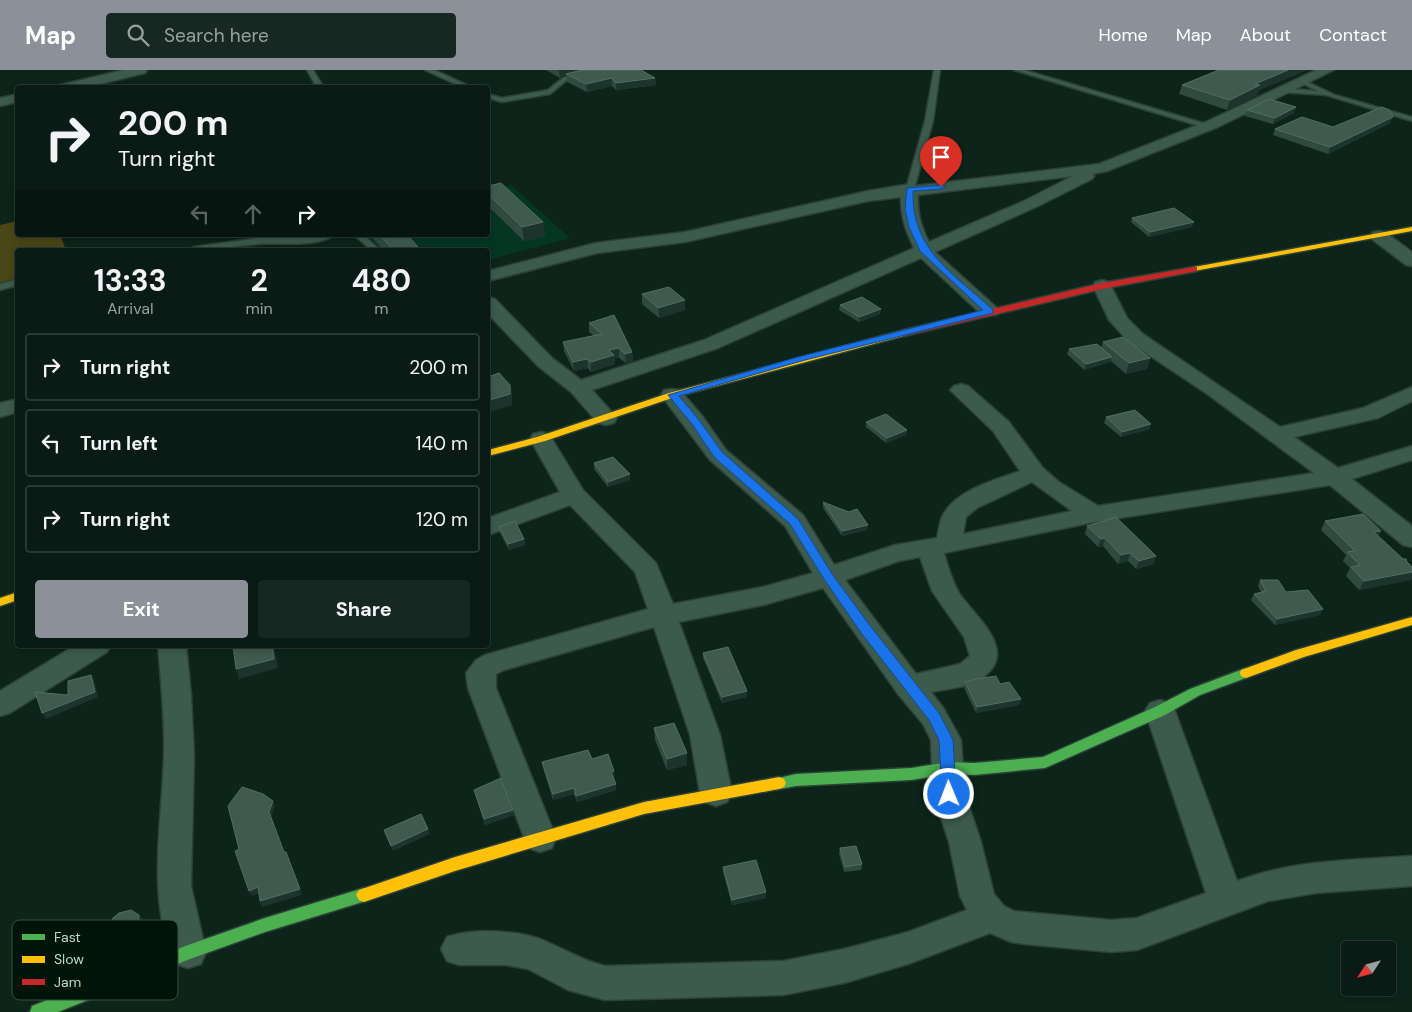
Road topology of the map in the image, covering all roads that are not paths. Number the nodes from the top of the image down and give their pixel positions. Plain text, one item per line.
1 (140, 70) edge
2 (310, 70) edge
3 (428, 70) edge
4 (599, 70) edge
5 (937, 70) edge
6 (1017, 70) edge
7 (1327, 70) edge
8 (1301, 81) junction
9 (77, 85) edge
10 (319, 85) edge
11 (464, 85) edge
12 (1281, 90) junction
13 (1332, 96) junction
14 (490, 97) edge
15 (15, 99) edge
16 (0, 102) edge
17 (1412, 119) edge
18 (1209, 126) junction
19 (1102, 168) junction
20 (910, 189) junction
21 (1412, 229) edge
22 (1379, 236) junction
23 (322, 237) edge
24 (360, 237) edge
25 (208, 248) edge
26 (374, 248) edge
27 (924, 251) junction
28 (1412, 261) edge
29 (490, 275) edge
30 (15, 283) edge
31 (1102, 286) junction
32 (0, 287) edge
33 (490, 305) edge
34 (990, 311) junction
35 (578, 388) junction
36 (961, 390) dead end
37 (1412, 394) edge
38 (672, 395) junction
39 (15, 406) edge
40 (0, 410) edge
41 (606, 418) junction
42 (1275, 435) junction
43 (541, 439) junction
44 (490, 452) edge
45 (1412, 452) edge
46 (1035, 473) junction
47 (1335, 477) junction
48 (574, 495) junction
49 (1094, 514) junction
50 (490, 526) edge
51 (1412, 539) edge
52 (938, 546) junction
53 (828, 576) junction
54 (15, 597) edge
55 (0, 602) edge
56 (662, 614) junction
57 (1412, 621) edge
58 (92, 648) edge
59 (177, 648) edge
60 (908, 686) junction
61 (0, 705) edge
62 (1160, 711) junction
63 (949, 768) junction
64 (716, 793) junction
65 (540, 838) junction
66 (1412, 871) edge
67 (1222, 902) junction
68 (992, 918) junction
69 (459, 949) dead end
70 (188, 952) junction
71 (178, 956) edge
72 (68, 1000) edge
73 (38, 1012) edge

1 - 9 street
2 - 10 lane
3 - 11 lane
4 - 14 lane
5 - 20 lane
6 - 18 lane
7 - 8 street
8 - 12 street
8 - 13 lane
12 - 13 lane
12 - 18 street
13 - 17 lane
15 - 16 street
18 - 19 street
19 - 20 street
19 - 27 street
20 - 27 street
20 - 29 street
21 - 22 main road
22 - 28 street
22 - 31 main road
23 - 25 lane
24 - 26 lane
27 - 34 street
27 - 35 street
30 - 32 lane
31 - 34 main road
31 - 42 street
33 - 35 street
34 - 38 main road
35 - 41 street
36 - 46 street
37 - 42 street
38 - 41 main road
38 - 53 street
39 - 40 street
41 - 43 main road
42 - 47 street
43 - 44 main road
43 - 48 street
45 - 47 street
46 - 49 street
46 - 52 street
47 - 49 street
47 - 51 street
48 - 50 street
48 - 56 street
49 - 52 street
52 - 53 street
52 - 60 street
53 - 56 street
53 - 60 street
54 - 55 main road
56 - 64 street
56 - 65 street
57 - 62 main road
58 - 61 street
59 - 70 street
60 - 63 street
62 - 63 main road
62 - 67 street
63 - 64 main road
63 - 68 street
64 - 65 main road
65 - 70 main road
66 - 67 street
67 - 68 street
68 - 69 street
70 - 71 main road
72 - 73 main road

